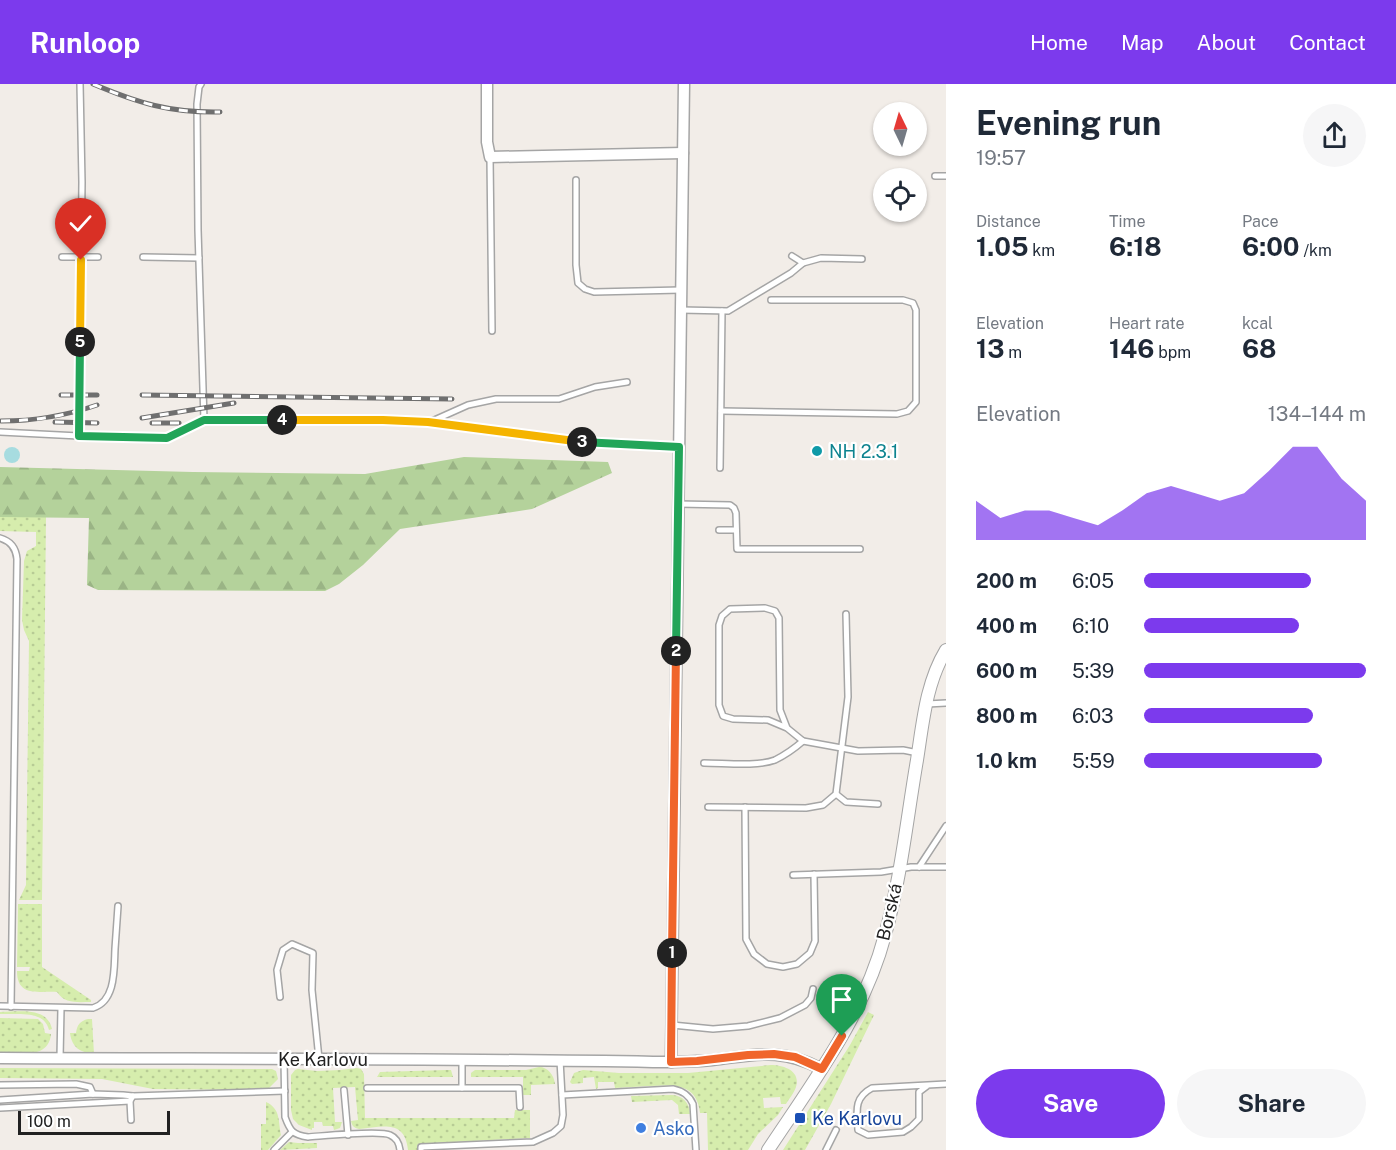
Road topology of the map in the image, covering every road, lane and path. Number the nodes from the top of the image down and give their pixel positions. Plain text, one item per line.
1 (80, 84) edge
2 (201, 84) edge
3 (487, 84) edge
4 (684, 84) edge
5 (683, 153) junction
6 (490, 157) junction
7 (935, 176) dead end
8 (946, 176) edge
9 (576, 180) dead end
10 (792, 256) dead end
11 (62, 257) dead end
12 (81, 257) junction
13 (98, 257) dead end
14 (143, 257) dead end
15 (199, 258) junction
16 (862, 259) dead end
17 (803, 262) junction
18 (681, 290) junction
19 (771, 300) dead end
20 (681, 310) junction
21 (722, 310) junction
22 (492, 331) dead end
23 (627, 382) dead end
24 (721, 411) junction
25 (204, 420) junction
26 (428, 422) junction
27 (0, 432) edge
28 (79, 436) junction
29 (679, 447) junction
30 (720, 468) dead end
31 (678, 504) junction
32 (719, 530) dead end
33 (736, 530) junction
34 (0, 538) edge
35 (860, 549) dead end
36 (846, 614) dead end
37 (946, 650) edge
38 (946, 703) edge
39 (926, 704) junction
40 (787, 728) junction
41 (803, 741) junction
42 (841, 748) junction
43 (918, 753) junction
44 (704, 763) dead end
45 (836, 794) junction
46 (878, 804) dead end
47 (708, 807) dead end
48 (745, 807) junction
49 (946, 825) edge
50 (918, 867) junction
51 (946, 867) edge
52 (899, 869) junction
53 (814, 874) junction
54 (793, 875) dead end
55 (117, 906) dead end
56 (813, 989) dead end
57 (280, 997) dead end
58 (0, 1006) edge
59 (11, 1007) junction
60 (61, 1008) junction
61 (670, 1025) junction
62 (0, 1058) edge
63 (60, 1058) junction
64 (284, 1059) junction
65 (319, 1059) junction
66 (462, 1060) junction
67 (560, 1060) junction
68 (671, 1062) junction
69 (822, 1069) junction
70 (946, 1084) edge
71 (0, 1085) edge
72 (927, 1086) junction
73 (368, 1088) dead end
74 (462, 1088) junction
75 (344, 1090) dead end
76 (285, 1091) junction
77 (93, 1095) junction
78 (562, 1095) junction
79 (131, 1099) junction
80 (0, 1100) edge
81 (520, 1107) dead end
82 (0, 1108) edge
83 (131, 1120) dead end
84 (836, 1130) dead end
85 (292, 1132) junction
86 (348, 1135) junction
87 (274, 1150) edge
88 (400, 1150) edge
89 (422, 1150) edge
90 (696, 1150) edge
91 (768, 1150) edge
92 (826, 1150) edge

1 - 12 lane
2 - 15 lane
3 - 6 street
4 - 5 street
5 - 6 street
5 - 18 street
6 - 22 lane
7 - 8 lane
9 - 18 lane
10 - 17 lane
11 - 12 lane
12 - 13 lane
12 - 28 lane
14 - 15 lane
15 - 25 lane
16 - 17 lane
17 - 21 lane
18 - 20 street
19 - 24 lane
20 - 21 lane
20 - 29 street
21 - 24 lane
23 - 26 lane
24 - 30 lane
25 - 26 lane
25 - 28 lane
26 - 29 lane
27 - 28 lane
29 - 31 street
31 - 33 lane
31 - 61 street
32 - 33 lane
33 - 35 lane
34 - 59 lane
36 - 42 lane
37 - 39 street, Borská
38 - 39 lane
39 - 43 street, Borská
40 - 40 lane
40 - 41 lane
41 - 42 lane
41 - 44 lane
42 - 43 lane
42 - 45 lane
43 - 52 street, Borská
45 - 46 lane
45 - 48 lane
47 - 48 lane
48 - 53 lane
49 - 50 lane
50 - 51 lane
50 - 52 lane
52 - 53 lane
52 - 69 street, Borská
53 - 54 lane
55 - 60 lane
56 - 61 lane
57 - 65 lane
58 - 59 lane
59 - 60 lane
60 - 63 lane
61 - 68 street
62 - 63 street, Ke Karlovu
63 - 64 street, Ke Karlovu
64 - 65 street, Ke Karlovu
64 - 76 lane
65 - 66 street, Ke Karlovu
66 - 67 street, Ke Karlovu
66 - 74 lane
67 - 68 street, Ke Karlovu
67 - 78 lane
68 - 69 street, Ke Karlovu
69 - 91 street, Borská
70 - 72 lane
71 - 77 lane
72 - 72 lane
73 - 74 lane
74 - 81 lane
75 - 86 lane
76 - 79 lane
76 - 85 lane
77 - 79 lane
77 - 80 lane
78 - 89 lane
78 - 90 lane
79 - 82 lane
79 - 83 lane
84 - 92 lane
85 - 86 lane
85 - 87 lane
86 - 88 lane

